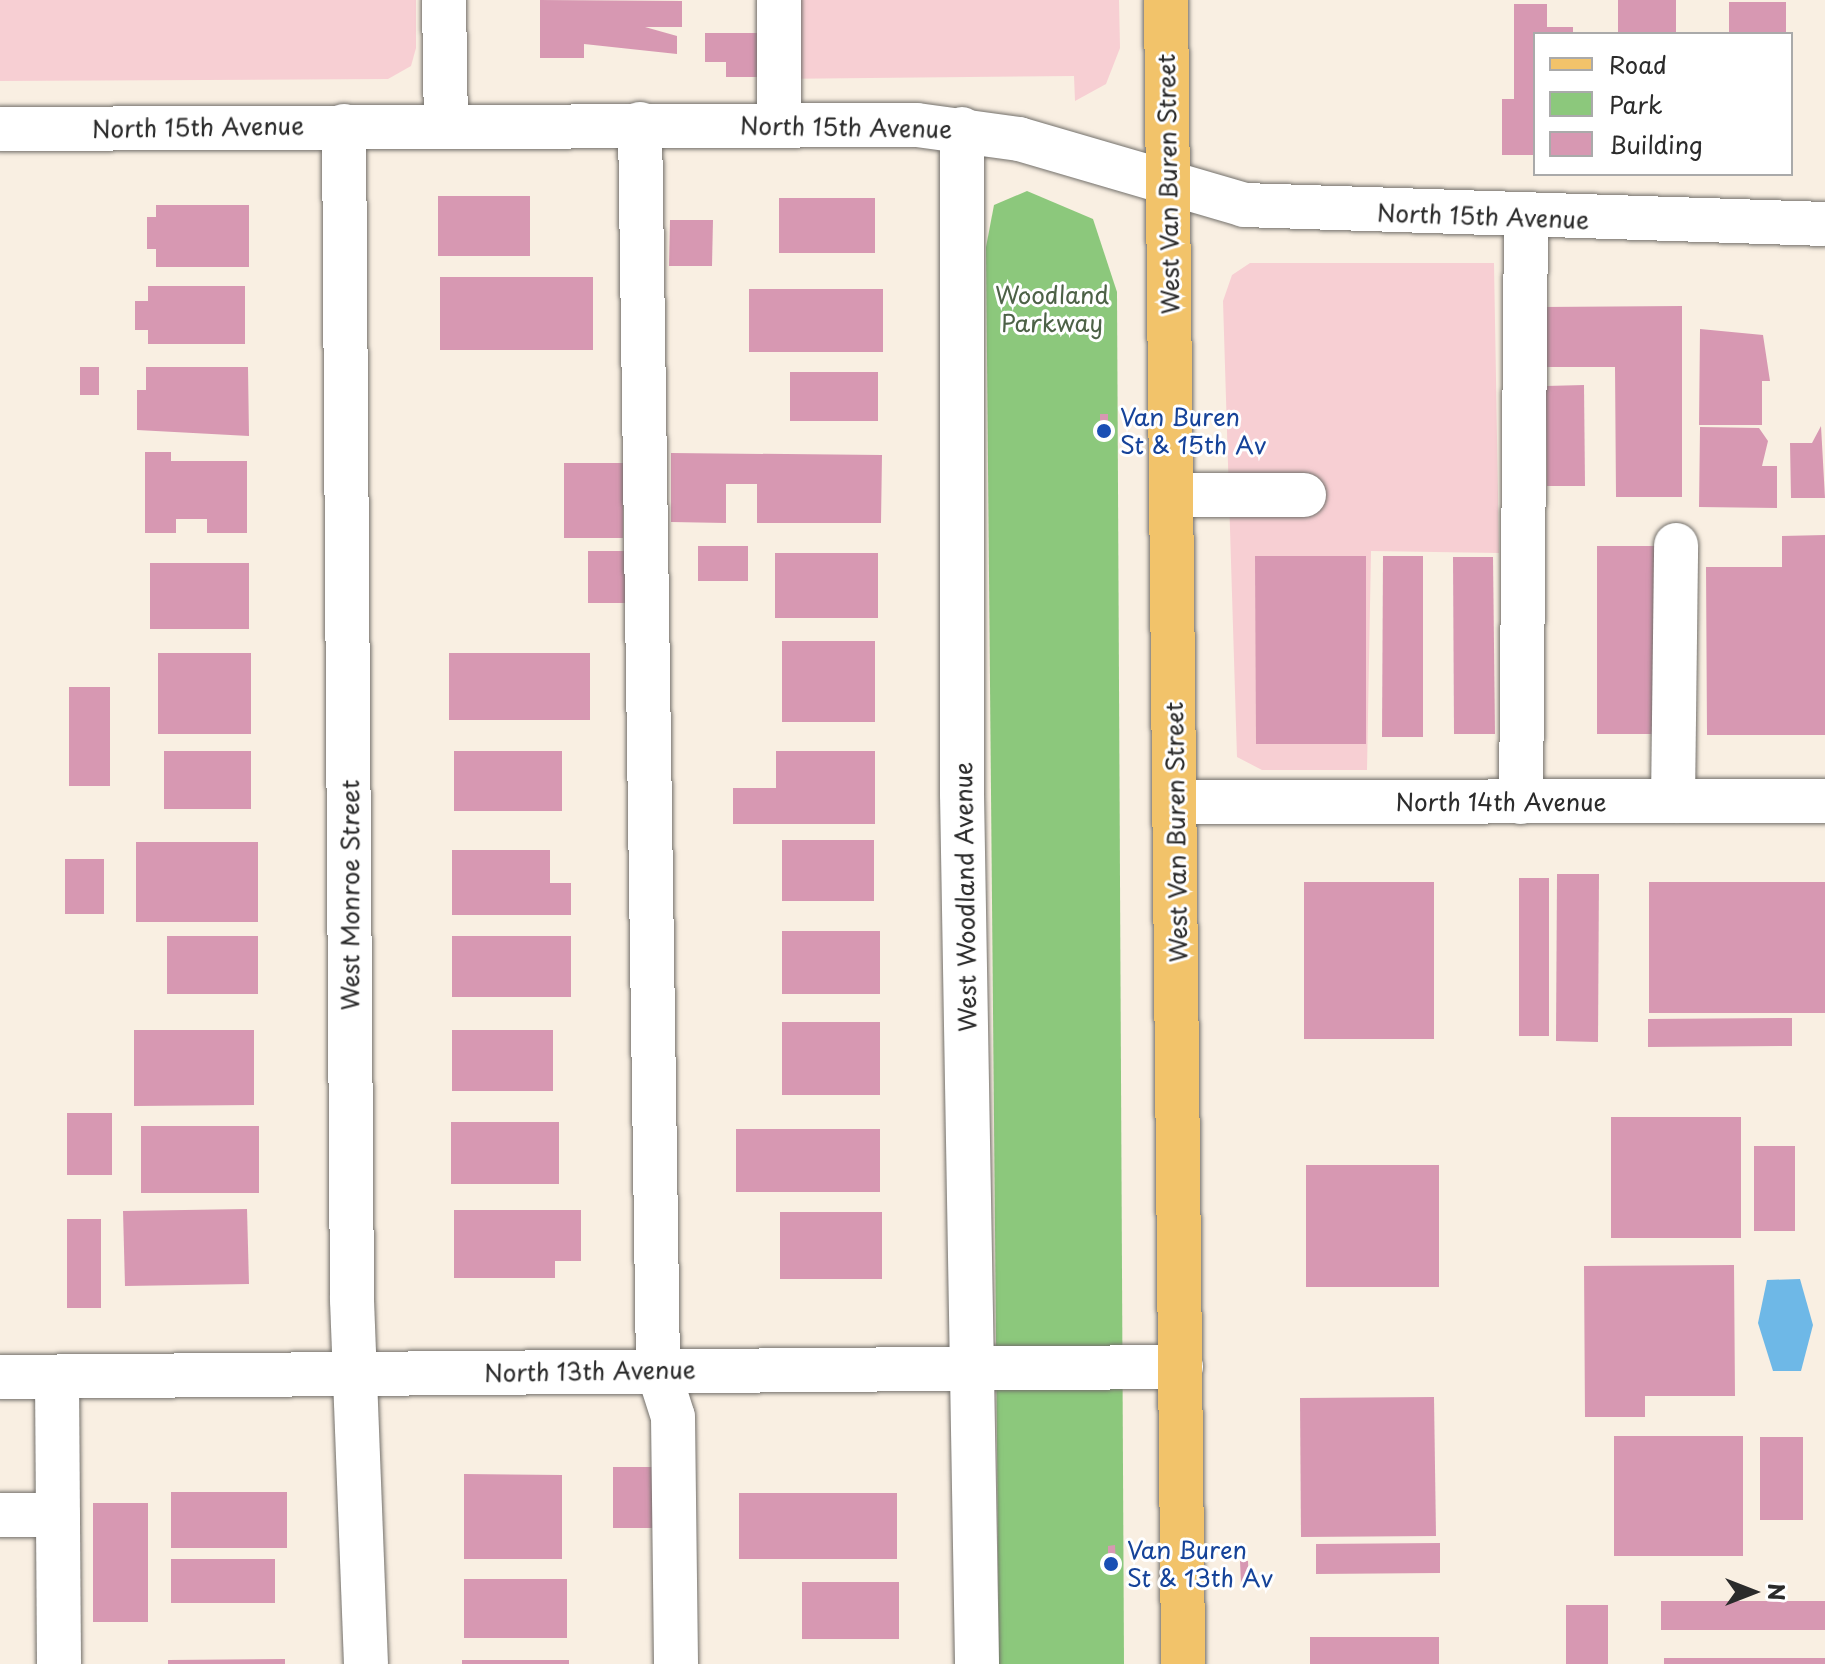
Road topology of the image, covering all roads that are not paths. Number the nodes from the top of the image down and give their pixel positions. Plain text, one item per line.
1 (444, 0) edge
2 (779, 0) edge
3 (1166, 0) edge
4 (640, 124) junction
5 (779, 124) junction
6 (344, 126) junction
7 (446, 126) junction
8 (0, 129) edge
9 (962, 129) junction
10 (1169, 184) junction
11 (1526, 219) junction
12 (1825, 224) edge
13 (1172, 495) junction
14 (1304, 495) dead end
15 (1676, 545) dead end
16 (1673, 801) junction
17 (1825, 801) edge
18 (1176, 802) junction
19 (1521, 802) junction
20 (1181, 1367) junction
21 (658, 1370) junction
22 (973, 1371) junction
23 (357, 1374) junction
24 (0, 1377) edge
25 (57, 1377) junction
26 (0, 1515) edge
27 (58, 1515) junction
28 (59, 1664) edge
29 (366, 1664) edge
30 (676, 1664) edge
31 (977, 1664) edge
32 (1183, 1664) edge

1 - 7 street
2 - 5 street
3 - 10 main road, West Van Buren Street
4 - 5 street, North 15th Avenue
4 - 7 street, North 15th Avenue
4 - 21 street
5 - 9 street, North 15th Avenue
6 - 7 street, North 15th Avenue
6 - 8 street, North 15th Avenue
6 - 23 street, West Monroe Street
9 - 10 street, North 15th Avenue
9 - 22 street, West Woodland Avenue
10 - 11 street, North 15th Avenue
10 - 13 main road, West Van Buren Street
11 - 12 street, North 15th Avenue
11 - 19 street
13 - 14 street
13 - 18 main road, West Van Buren Street
15 - 16 street
16 - 17 street, North 14th Avenue
16 - 19 street, North 14th Avenue
18 - 19 street, North 14th Avenue
18 - 20 main road, West Van Buren Street
20 - 22 street, North 13th Avenue
20 - 32 main road, West Van Buren Street
21 - 22 street, North 13th Avenue
21 - 23 street, North 13th Avenue
21 - 30 street
22 - 31 street, West Woodland Avenue
23 - 25 street, North 13th Avenue
23 - 29 street, West Monroe Street
24 - 25 street, North 13th Avenue
25 - 27 street
26 - 27 street
27 - 28 street

